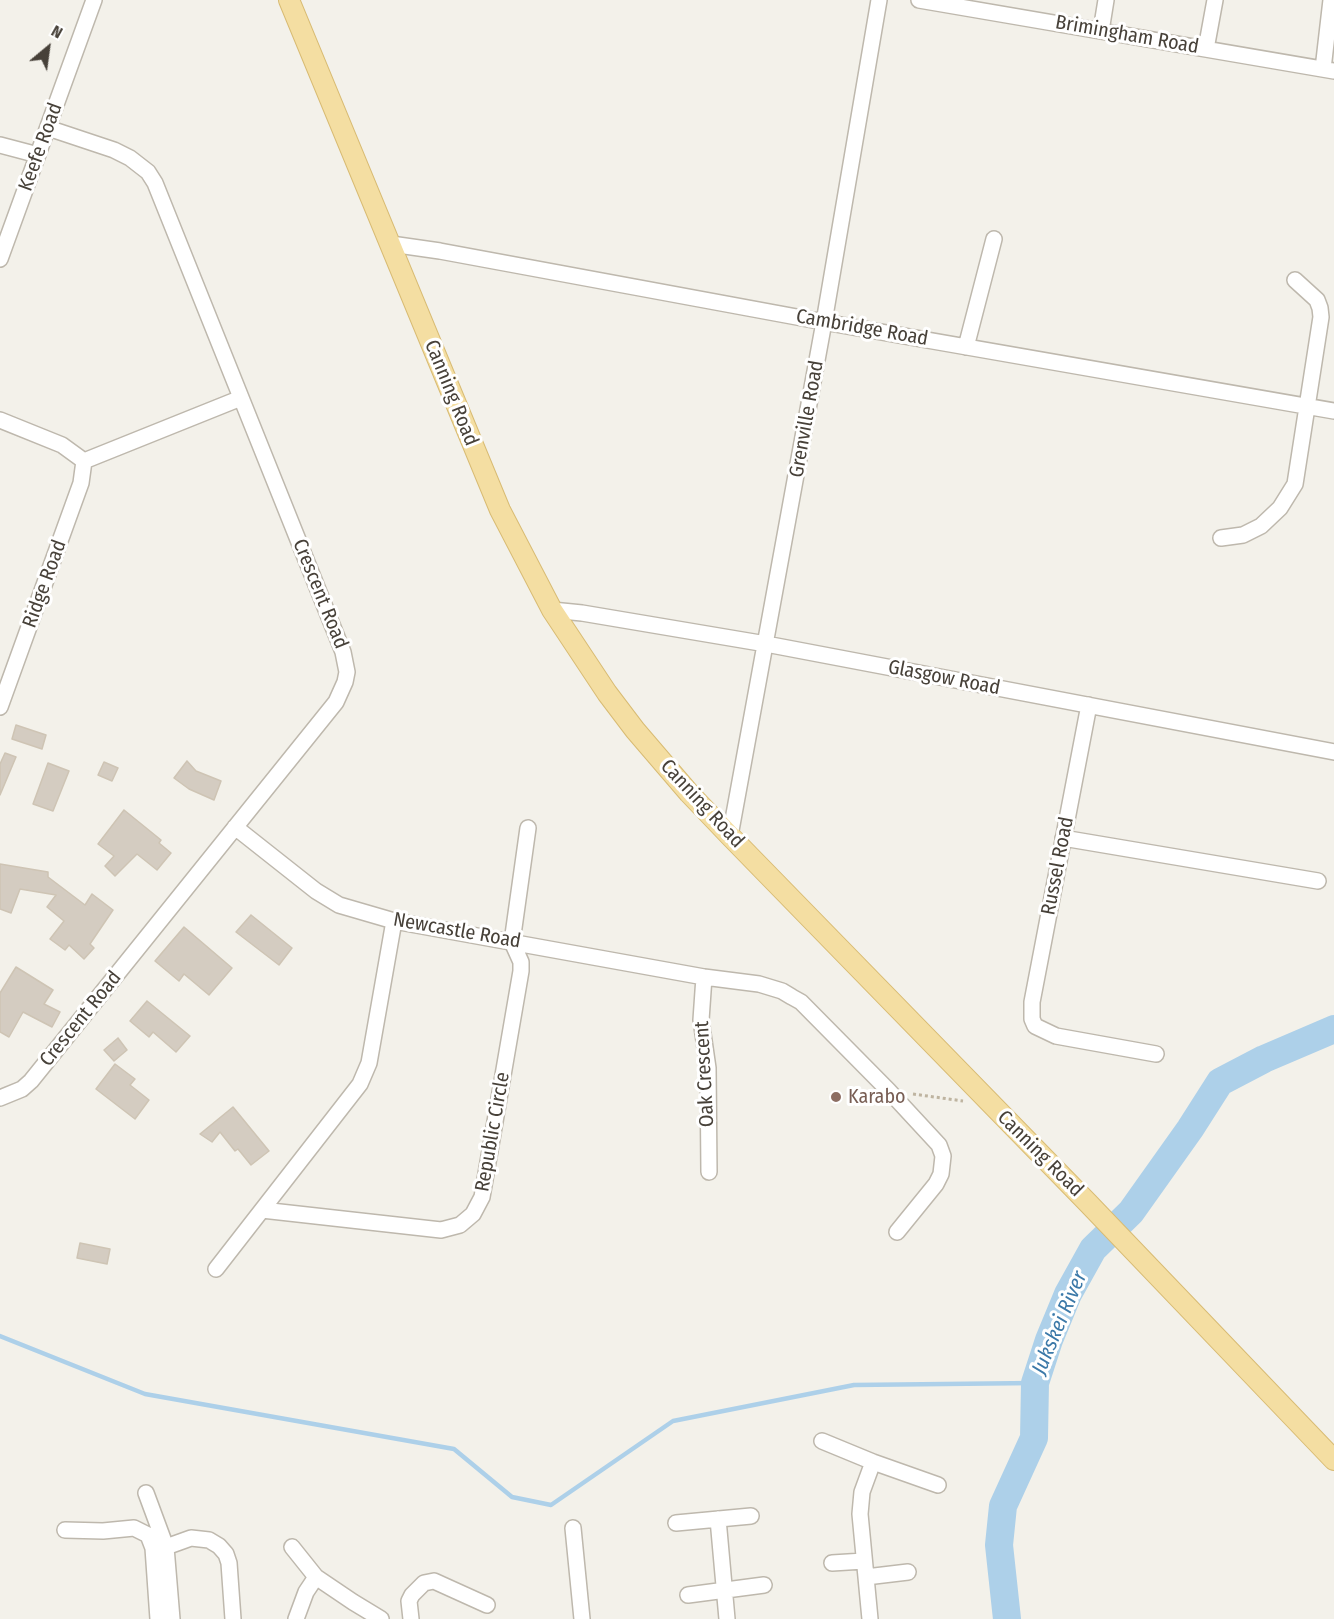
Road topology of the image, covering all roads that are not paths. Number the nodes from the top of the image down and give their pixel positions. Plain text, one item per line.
1 (94, 0) edge
2 (289, 0) edge
3 (879, 0) edge
4 (919, 0) edge
5 (1106, 0) edge
6 (1215, 0) edge
7 (1330, 0) edge
8 (1101, 31) junction
9 (1206, 49) junction
10 (1329, 70) edge
11 (48, 128) junction
12 (0, 145) edge
13 (38, 155) junction
14 (993, 239) dead end
15 (391, 244) junction
16 (0, 259) edge
17 (1295, 280) dead end
18 (824, 322) junction
19 (966, 347) junction
20 (241, 398) junction
21 (1307, 406) junction
22 (1334, 411) edge
23 (0, 420) edge
24 (84, 461) junction
25 (1221, 538) dead end
26 (552, 610) junction
27 (766, 644) junction
28 (1089, 705) junction
29 (0, 707) edge
30 (1334, 752) edge
31 (235, 827) junction
32 (528, 828) dead end
33 (730, 836) junction
34 (1063, 838) junction
35 (1318, 881) dead end
36 (394, 921) junction
37 (512, 942) junction
38 (704, 977) junction
39 (1156, 1054) dead end
40 (0, 1098) edge
41 (709, 1172) dead end
42 (262, 1210) junction
43 (897, 1232) dead end
44 (216, 1269) dead end
45 (822, 1441) dead end
46 (1334, 1460) edge
47 (873, 1462) junction
48 (938, 1485) dead end
49 (146, 1493) dead end
50 (751, 1516) dead end
51 (718, 1519) junction
52 (676, 1523) dead end
53 (573, 1528) dead end
54 (65, 1530) dead end
55 (166, 1547) junction
56 (292, 1547) dead end
57 (832, 1563) dead end
58 (865, 1569) junction
59 (908, 1572) dead end
60 (316, 1577) junction
61 (764, 1585) dead end
62 (724, 1590) junction
63 (688, 1595) dead end
64 (487, 1605) dead end
65 (158, 1619) edge
66 (172, 1619) edge
67 (233, 1619) edge
68 (296, 1619) edge
69 (381, 1619) edge
70 (411, 1619) edge
71 (582, 1619) edge
72 (727, 1619) edge
73 (870, 1619) edge

1 - 11 street, Keefe Road
2 - 15 main road, Canning Road
3 - 18 street, Grenville Road
4 - 8 street, Brimingham Road
5 - 8 street
6 - 9 street
7 - 10 street
8 - 9 street, Brimingham Road
9 - 10 street, Brimingham Road
11 - 13 street, Keefe Road
11 - 20 street, Crescent Road
12 - 13 street
13 - 16 street, Keefe Road
14 - 19 street
15 - 18 street, Cambridge Road
15 - 26 main road, Canning Road
17 - 21 street
18 - 19 street, Cambridge Road
18 - 27 street, Grenville Road
19 - 21 street, Cambridge Road
20 - 24 street
20 - 31 street, Crescent Road
21 - 22 street, Cambridge Road
21 - 25 street
23 - 24 street
24 - 29 street, Ridge Road
26 - 27 street, Glasgow Road
26 - 33 main road, Canning Road
27 - 28 street, Glasgow Road
27 - 33 street, Grenville Road
28 - 30 street, Glasgow Road
28 - 34 street, Russel Road
31 - 36 street, Newcastle Road
31 - 40 street, Crescent Road
32 - 37 street
33 - 46 main road, Canning Road
34 - 35 street
34 - 39 street, Russel Road
36 - 37 street, Newcastle Road
36 - 42 street
37 - 38 street, Newcastle Road
37 - 42 street, Republic Circle
38 - 41 street, Oak Crescent
38 - 43 street, Newcastle Road
42 - 44 street
45 - 47 street
47 - 48 street
47 - 58 street
49 - 55 street
50 - 51 street
51 - 52 street
51 - 62 street
53 - 71 street
54 - 65 street
55 - 66 street
55 - 67 street
56 - 60 street
57 - 58 street
58 - 59 street
58 - 73 street
60 - 68 street
60 - 69 street
61 - 62 street
62 - 63 street
62 - 72 street
64 - 70 street

